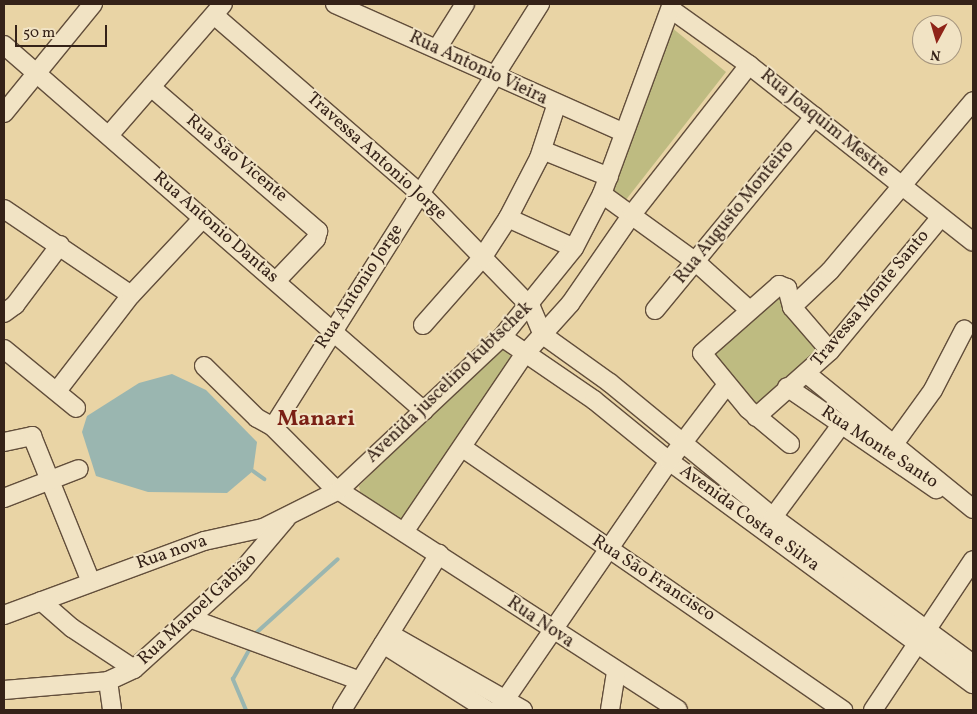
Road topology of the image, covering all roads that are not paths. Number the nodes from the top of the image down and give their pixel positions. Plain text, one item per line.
1 (93, 4) edge
2 (335, 4) edge
3 (465, 4) edge
4 (540, 4) edge
5 (672, 7) edge
6 (218, 9) edge
7 (4, 45) edge
8 (438, 48) junction
9 (749, 64) junction
10 (40, 74) junction
11 (493, 76) junction
12 (151, 87) junction
13 (973, 101) edge
14 (556, 106) junction
15 (4, 113) edge
16 (815, 116) junction
17 (623, 132) junction
18 (110, 134) junction
19 (542, 150) junction
20 (609, 177) junction
21 (901, 186) junction
22 (421, 194) junction
23 (602, 194) junction
24 (4, 209) edge
25 (633, 213) junction
26 (203, 218) junction
27 (508, 218) junction
28 (940, 218) junction
29 (973, 242) edge
30 (60, 245) junction
31 (574, 248) junction
32 (482, 258) junction
33 (696, 262) junction
34 (276, 281) junction
35 (132, 295) junction
36 (531, 307) junction
37 (792, 307) junction
38 (747, 308) junction
39 (655, 310) dead end
40 (4, 313) edge
41 (423, 324) dead end
42 (332, 330) junction
43 (964, 330) dead end
44 (544, 335) junction
45 (502, 337) junction
46 (4, 349) edge
47 (830, 350) junction
48 (524, 355) junction
49 (204, 366) dead end
50 (808, 374) junction
51 (610, 383) junction
52 (726, 386) junction
53 (787, 387) junction
54 (57, 392) junction
55 (594, 400) junction
56 (76, 408) dead end
57 (424, 411) junction
58 (756, 416) junction
59 (841, 425) junction
60 (273, 426) junction
61 (11, 439) edge
62 (682, 442) junction
63 (790, 444) dead end
64 (464, 448) junction
65 (890, 449) junction
66 (669, 461) junction
67 (79, 469) dead end
68 (51, 481) junction
69 (339, 490) junction
70 (4, 498) edge
71 (973, 509) edge
72 (288, 516) junction
73 (773, 517) junction
74 (404, 532) junction
75 (606, 550) junction
76 (439, 554) junction
77 (973, 560) edge
78 (91, 582) junction
79 (42, 601) junction
80 (4, 615) edge
81 (192, 619) junction
82 (554, 633) junction
83 (922, 635) junction
84 (387, 639) junction
85 (973, 664) edge
86 (134, 669) junction
87 (616, 673) junction
88 (358, 680) junction
89 (108, 681) junction
90 (973, 684) edge
91 (4, 690) edge
92 (502, 704) edge
93 (112, 710) edge
94 (342, 710) edge
95 (487, 710) edge
96 (524, 710) edge
97 (610, 710) edge
98 (678, 710) edge
99 (842, 710) edge
100 (873, 710) edge

1 - 10 street
2 - 8 street, Rua Antonio Vieira
3 - 8 street
4 - 11 street, Rua Antonio Jorge
5 - 9 street, Rua Joaquim Mestre
5 - 17 street, Avenida juscelino kubtschek
6 - 12 street
6 - 22 street, Travessa Antonio Jorge
7 - 10 street, Rua Antonio Dantas
8 - 11 street, Rua Antonio Vieira
9 - 16 street, Rua Joaquim Mestre
9 - 25 street
10 - 15 street
10 - 18 street, Rua Antonio Dantas
11 - 14 street, Rua Antonio Vieira
11 - 22 street, Rua Antonio Jorge
12 - 18 street
12 - 34 street, Rua São Vicente
13 - 21 street
14 - 17 street, Rua Antonio Vieira
14 - 19 street
16 - 21 street, Rua Joaquim Mestre
16 - 33 street, Rua Augusto Monteiro
17 - 20 street, Avenida juscelino kubtschek
18 - 26 street, Rua Antonio Dantas
19 - 20 street
19 - 27 street
20 - 23 street, Avenida juscelino kubtschek
21 - 28 street, Rua Joaquim Mestre
21 - 37 street
22 - 32 street, Travessa Antonio Jorge
22 - 42 street, Rua Antonio Jorge
23 - 25 street
23 - 31 street, Avenida juscelino kubtschek
24 - 30 street
25 - 33 street
25 - 44 street
26 - 34 street, Rua Antonio Dantas
26 - 35 street
27 - 31 street
27 - 32 street
28 - 29 street, Rua Joaquim Mestre
28 - 47 street, Travessa Monte Santo
30 - 35 street
30 - 40 street
31 - 36 street, Avenida juscelino kubtschek
32 - 36 street, Travessa Antonio Jorge
32 - 41 street
33 - 38 street
33 - 39 street, Rua Augusto Monteiro
34 - 42 street, Rua Antonio Dantas
35 - 54 street
36 - 44 street
36 - 45 street, Avenida juscelino kubtschek
37 - 38 street
37 - 47 street
38 - 52 street
42 - 57 street, Rua Antonio Dantas
42 - 60 street, Rua Antonio Jorge
43 - 65 street
44 - 48 street
44 - 51 street, Avenida Costa e Silva
45 - 48 street, Avenida Costa e Silva
45 - 57 street, Avenida juscelino kubtschek
46 - 54 street
47 - 50 street, Travessa Monte Santo
48 - 55 street, Avenida Costa e Silva
48 - 64 street
49 - 60 street
50 - 53 street, Travessa Monte Santo
50 - 65 street, Rua Monte Santo
51 - 55 street
51 - 62 street, Avenida Costa e Silva
52 - 58 street
52 - 62 street
53 - 58 street, Travessa Monte Santo
53 - 59 street, Rua Monte Santo
54 - 56 street
55 - 66 street, Avenida Costa e Silva
57 - 69 street, Avenida juscelino kubtschek
58 - 63 street
59 - 65 street, Rua Monte Santo
59 - 73 street, Rua Monte Santo
60 - 69 street
61 - 68 street
62 - 66 street
62 - 73 street, Avenida Costa e Silva
64 - 74 street
64 - 75 street, Rua São Francisco
65 - 71 street, Rua Monte Santo
66 - 75 street
66 - 83 street, Avenida Costa e Silva
67 - 68 street
68 - 70 street
68 - 78 street
69 - 72 street, Rua nova
69 - 74 street
72 - 78 street, Rua nova
72 - 81 street, Rua Manoel Gabião
73 - 83 street, Avenida Costa e Silva
74 - 76 street, Rua Nova
75 - 82 street
75 - 99 street, Rua São Francisco
76 - 82 street, Rua Nova
76 - 84 street
77 - 83 street
78 - 79 street, Rua nova
79 - 80 street, Rua nova
79 - 86 street
81 - 86 street, Rua Manoel Gabião
81 - 88 street
82 - 87 street, Rua Nova
82 - 92 street
83 - 85 street, Avenida Costa e Silva
83 - 90 street, Avenida Costa e Silva
83 - 100 street
84 - 88 street
84 - 92 street
84 - 95 street
86 - 89 street, Rua Manoel Gabião
87 - 97 street
87 - 98 street, Rua Nova
88 - 94 street
89 - 91 street, Rua Manoel Gabião
89 - 93 street
92 - 96 street

